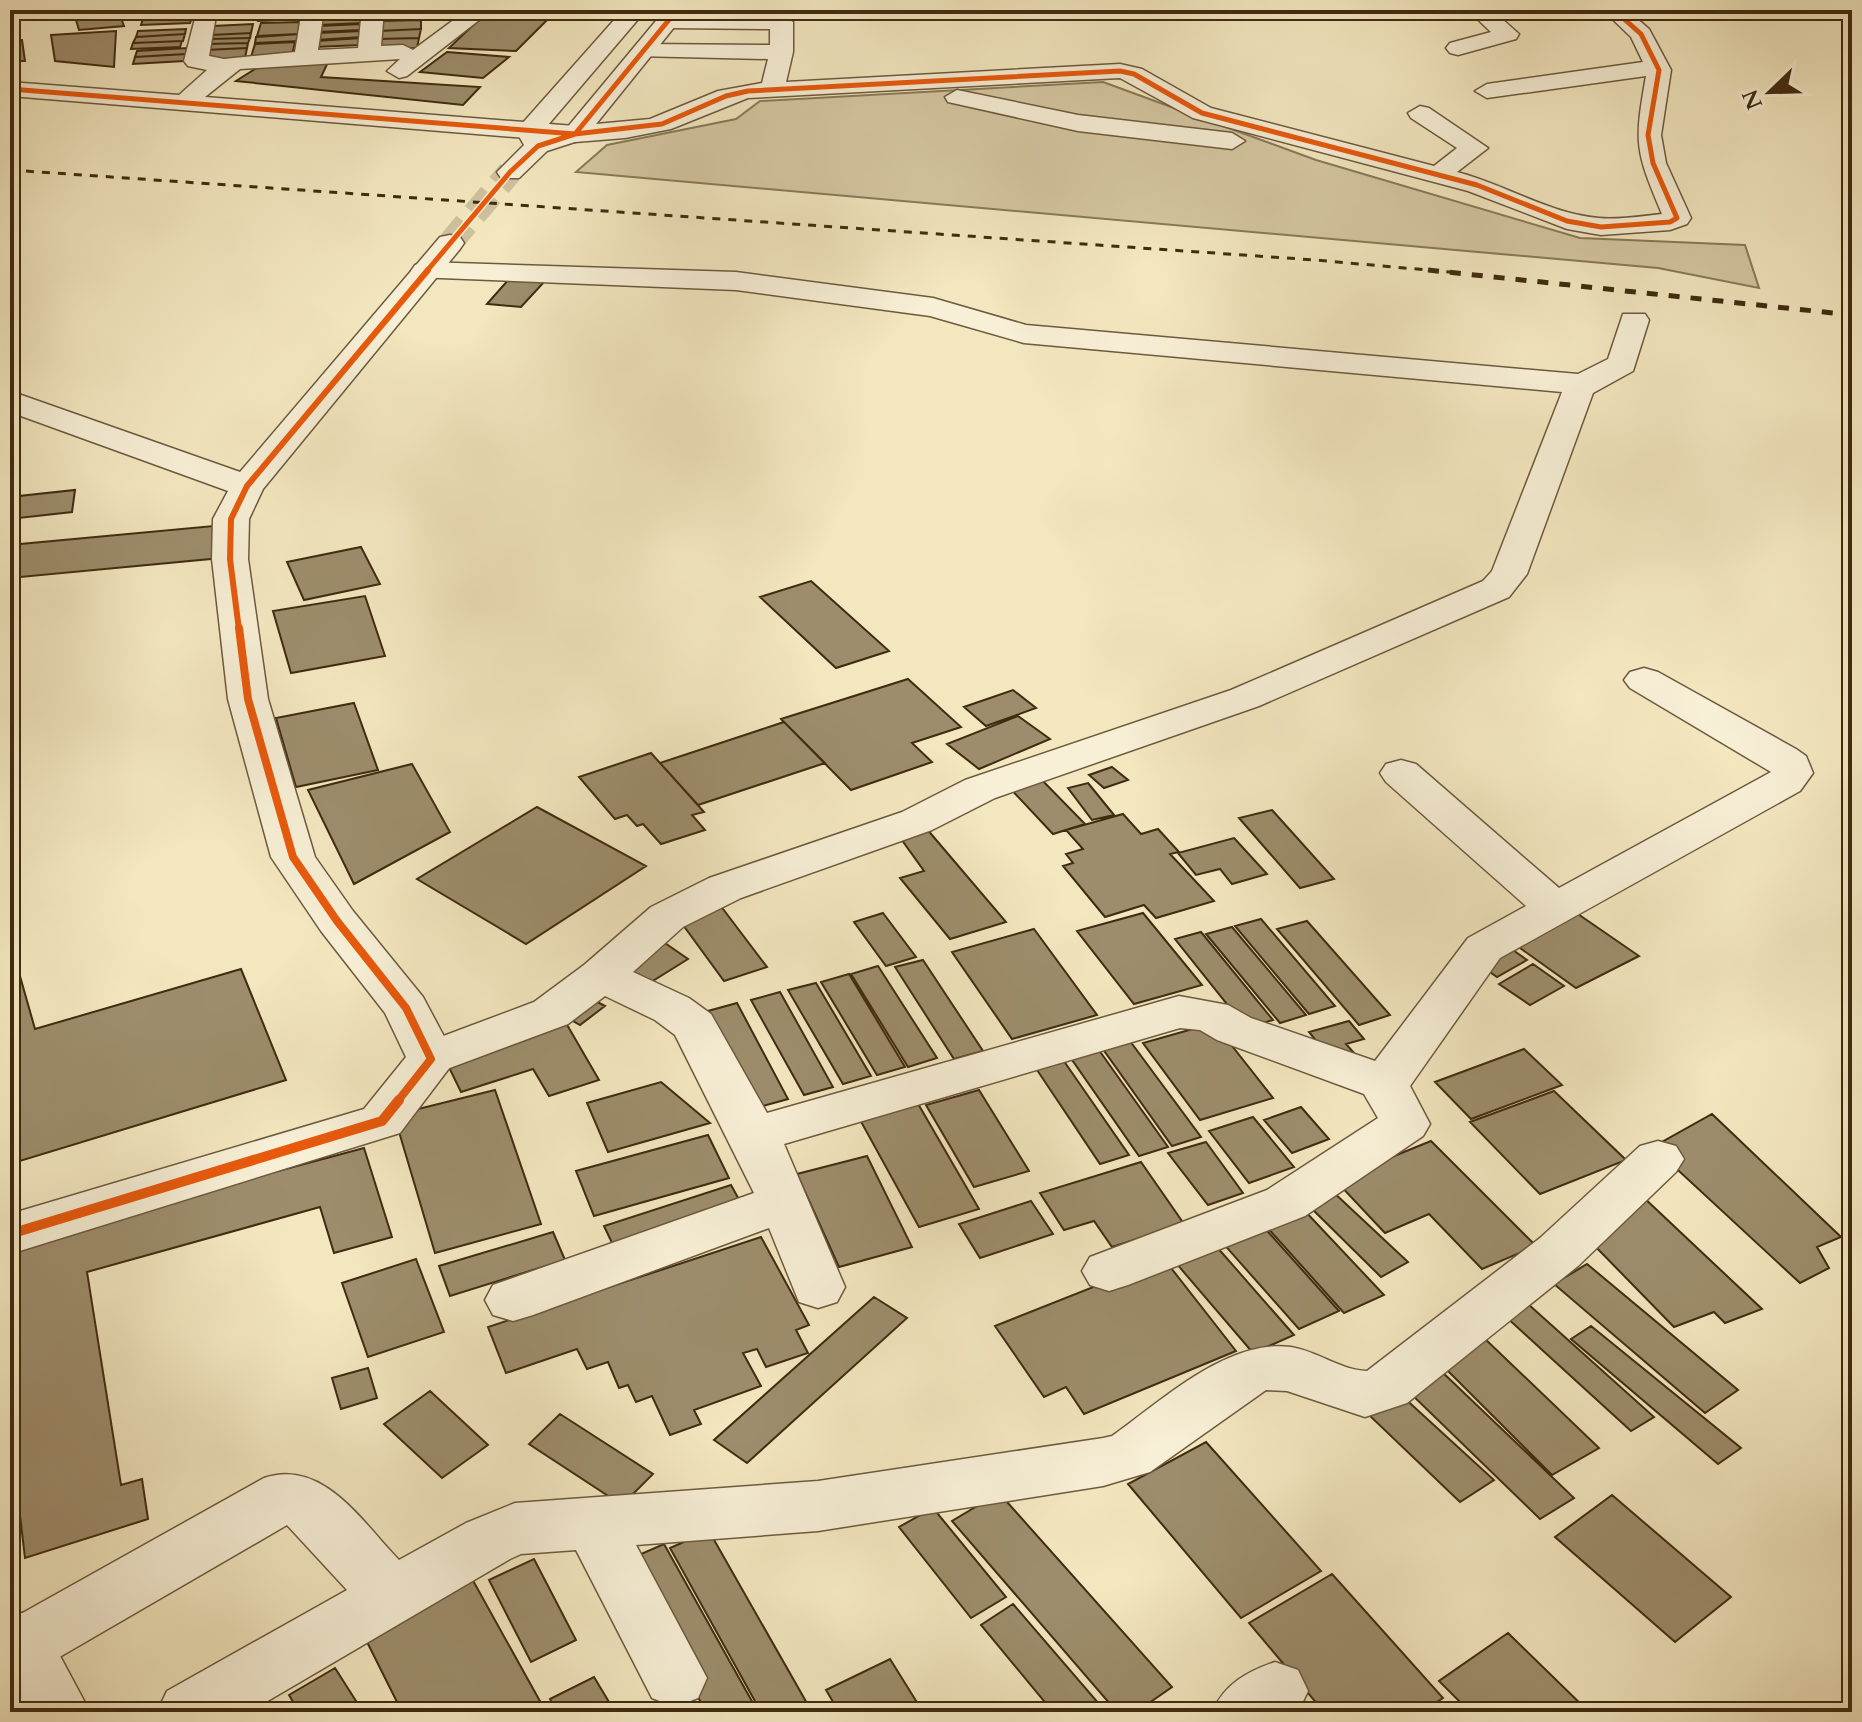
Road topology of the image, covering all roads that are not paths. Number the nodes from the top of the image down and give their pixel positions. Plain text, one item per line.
1 (313, 10) edge
2 (373, 10) edge
3 (481, 10) edge
4 (634, 10) edge
5 (1505, 10) edge
6 (1614, 10) edge
7 (673, 14) edge
8 (205, 16) dead end
9 (1458, 48) dead end
10 (643, 51) junction
11 (781, 52) junction
12 (369, 53) junction
13 (306, 56) junction
14 (225, 66) junction
15 (1658, 67) junction
16 (880, 86) junction
17 (10, 89) edge
18 (772, 90) junction
19 (1487, 91) dead end
20 (186, 102) junction
21 (1420, 113) dead end
22 (575, 134) junction
23 (534, 139) junction
24 (1328, 148) junction
25 (510, 172) tunnel mouth
26 (1440, 175) junction
27 (1634, 320) dead end
28 (1583, 384) junction
29 (10, 401) edge
30 (247, 486) junction
31 (1644, 680) dead end
32 (1401, 773) dead end
33 (1555, 908) junction
34 (601, 976) junction
35 (431, 1059) junction
36 (1382, 1082) junction
37 (754, 1135) junction
38 (1658, 1159) dead end
39 (785, 1202) junction
40 (10, 1234) edge
41 (1109, 1271) dead end
42 (818, 1287) dead end
43 (513, 1300) dead end
44 (593, 1523) junction
45 (393, 1596) junction
46 (16, 1642) edge
47 (675, 1678) dead end
48 (57, 1712) edge
49 (190, 1712) edge

1 - 13 street
2 - 12 street
3 - 12 street
4 - 7 street
4 - 23 street
5 - 9 street
6 - 15 street
7 - 10 street
7 - 11 street
8 - 14 street
10 - 11 street
10 - 22 street
11 - 18 street
12 - 13 street
13 - 14 street
14 - 20 street
15 - 19 street
15 - 26 street
16 - 18 street
16 - 24 street
16 - 24 street
17 - 20 street
18 - 22 street
20 - 23 street
21 - 26 street
22 - 23 street
23 - 25 street
24 - 26 street
27 - 28 street
28 - 30 street
28 - 34 street
29 - 30 street
30 - 35 street
31 - 33 street
32 - 33 street
33 - 36 street
34 - 35 street
34 - 37 street
35 - 40 street
36 - 37 street
36 - 41 street
37 - 39 street
38 - 44 street
39 - 42 street
39 - 43 street
44 - 45 street
44 - 47 street
45 - 46 street
45 - 49 street
46 - 48 street

